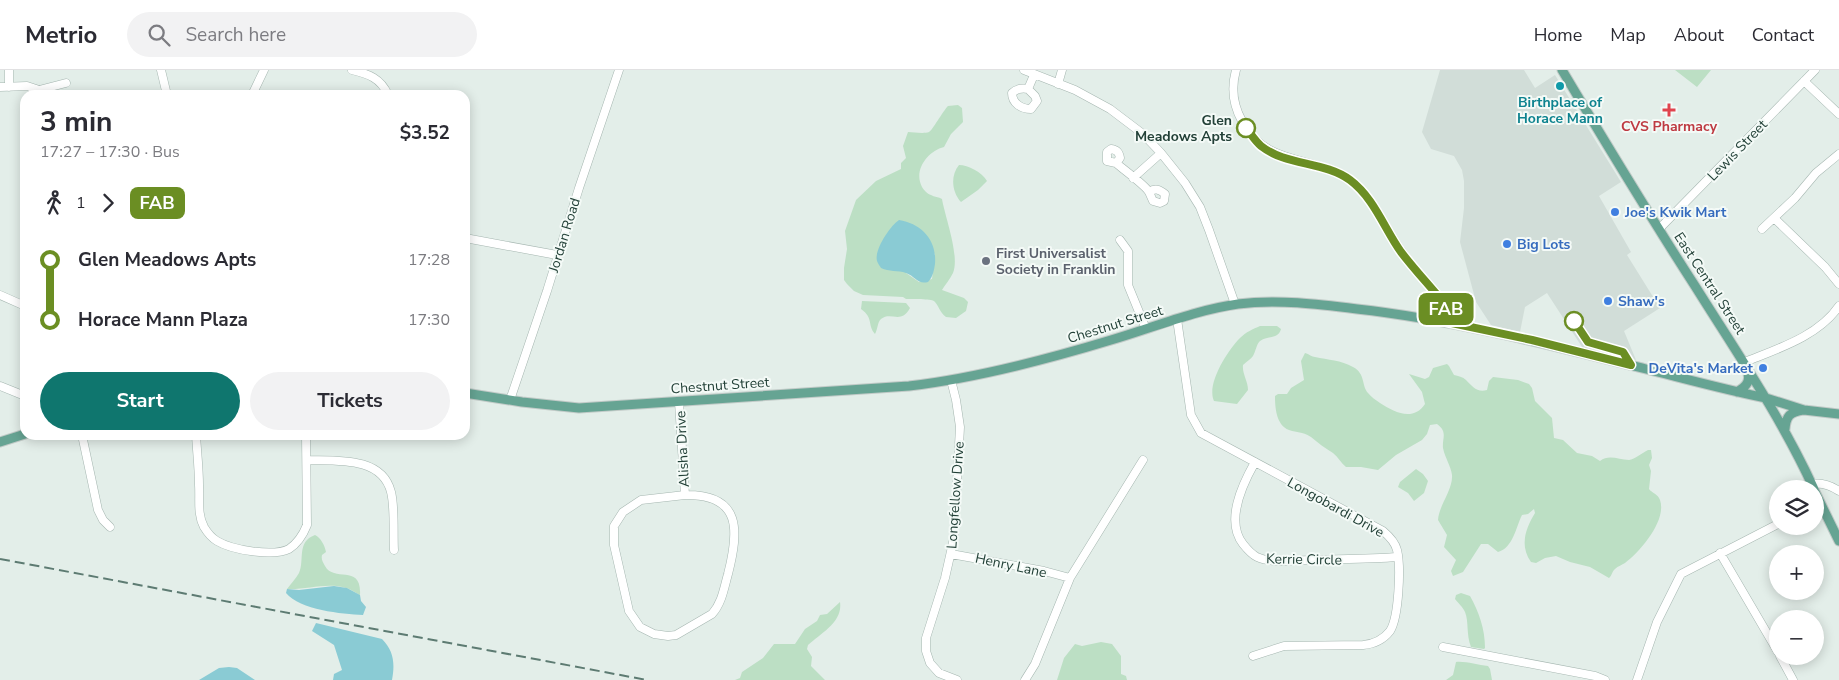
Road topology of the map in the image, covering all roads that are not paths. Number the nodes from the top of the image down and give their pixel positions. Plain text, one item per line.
1 (9, 70) edge
2 (161, 70) edge
3 (264, 70) edge
4 (352, 70) edge
5 (619, 70) edge
6 (1024, 70) edge
7 (1062, 70) edge
8 (1236, 70) edge
9 (1562, 70) edge
10 (1815, 70) edge
11 (1034, 74) junction
12 (1804, 81) junction
13 (66, 83) dead end
14 (1058, 84) junction
15 (0, 87) edge
16 (9, 87) junction
17 (1028, 89) dead end
18 (36, 90) edge
19 (47, 90) edge
20 (166, 90) edge
21 (254, 90) edge
22 (385, 90) edge
23 (1839, 114) edge
24 (1161, 153) junction
25 (1839, 154) edge
26 (1116, 163) dead end
27 (1134, 178) junction
28 (1149, 192) dead end
29 (1774, 218) junction
30 (1659, 229) junction
31 (1762, 229) dead end
32 (470, 239) edge
33 (1120, 240) dead end
34 (558, 255) junction
35 (1839, 284) edge
36 (0, 295) edge
37 (20, 304) edge
38 (1235, 304) junction
39 (1839, 306) edge
40 (1177, 320) junction
41 (1447, 322) junction
42 (1146, 329) junction
43 (1745, 362) junction
44 (951, 380) junction
45 (0, 386) edge
46 (1737, 392) junction
47 (20, 394) edge
48 (470, 394) edge
49 (1766, 398) junction
50 (510, 400) junction
51 (679, 402) junction
52 (1804, 410) junction
53 (1839, 414) edge
54 (1785, 429) junction
55 (20, 436) edge
56 (83, 440) edge
57 (196, 440) edge
58 (306, 440) edge
59 (0, 442) edge
60 (307, 460) junction
61 (1143, 460) dead end
62 (1254, 462) junction
63 (1809, 480) edge
64 (1824, 484) edge
65 (1839, 490) edge
66 (685, 495) junction
67 (1824, 515) edge
68 (110, 527) dead end
69 (1769, 528) edge
70 (1839, 542) edge
71 (394, 550) dead end
72 (1720, 553) junction
73 (951, 554) junction
74 (1398, 557) junction
75 (1070, 578) junction
76 (1769, 637) edge
77 (1444, 647) dead end
78 (1254, 656) dead end
79 (1785, 665) edge
80 (958, 680) edge
81 (1025, 680) edge
82 (1605, 680) edge
83 (1637, 680) edge
84 (1793, 680) edge

1 - 16 street
2 - 20 street
3 - 21 street
4 - 22 street
5 - 34 street, Jordan Road
6 - 11 street
7 - 14 street
8 - 41 street
9 - 30 main road, East Central Street
10 - 12 street, Lewis Street
11 - 14 street
11 - 17 street
12 - 23 street
12 - 30 street, Lewis Street
13 - 19 street
14 - 24 street
15 - 16 street
16 - 18 street
24 - 27 street
24 - 38 street
25 - 29 street
26 - 27 street
27 - 28 street
29 - 31 street
29 - 35 street
30 - 43 main road, East Central Street
32 - 34 street
33 - 42 street
34 - 50 street, Jordan Road
36 - 37 street
38 - 40 main road, Chestnut Street
38 - 41 main road, Chestnut Street
39 - 43 street
40 - 42 main road, Chestnut Street
40 - 62 street, Longobardi Drive
41 - 46 main road, Chestnut Street
42 - 44 main road, Chestnut Street
43 - 46 main road
43 - 49 main road, East Central Street
44 - 51 main road, Chestnut Street
44 - 73 street, Longfellow Drive
45 - 47 street
46 - 49 main road, Chestnut Street
48 - 50 main road, Chestnut Street
49 - 52 main road, Chestnut Street
49 - 54 main road, East Central Street
50 - 51 main road, Chestnut Street
51 - 66 street, Alisha Drive
52 - 53 main road, Chestnut Street
52 - 54 main road
54 - 63 main road, East Central Street
55 - 59 main road
56 - 68 street
57 - 60 street
58 - 60 street
60 - 71 street
61 - 75 street
62 - 74 street, Longobardi Drive
62 - 74 street, Kerrie Circle
64 - 65 street
66 - 66 street
67 - 70 main road, East Central Street
69 - 72 street
72 - 76 street
72 - 83 street
73 - 75 street, Henry Lane
73 - 80 street, Longfellow Drive
74 - 78 street, Longobardi Drive
75 - 81 street
77 - 82 street
79 - 84 street

